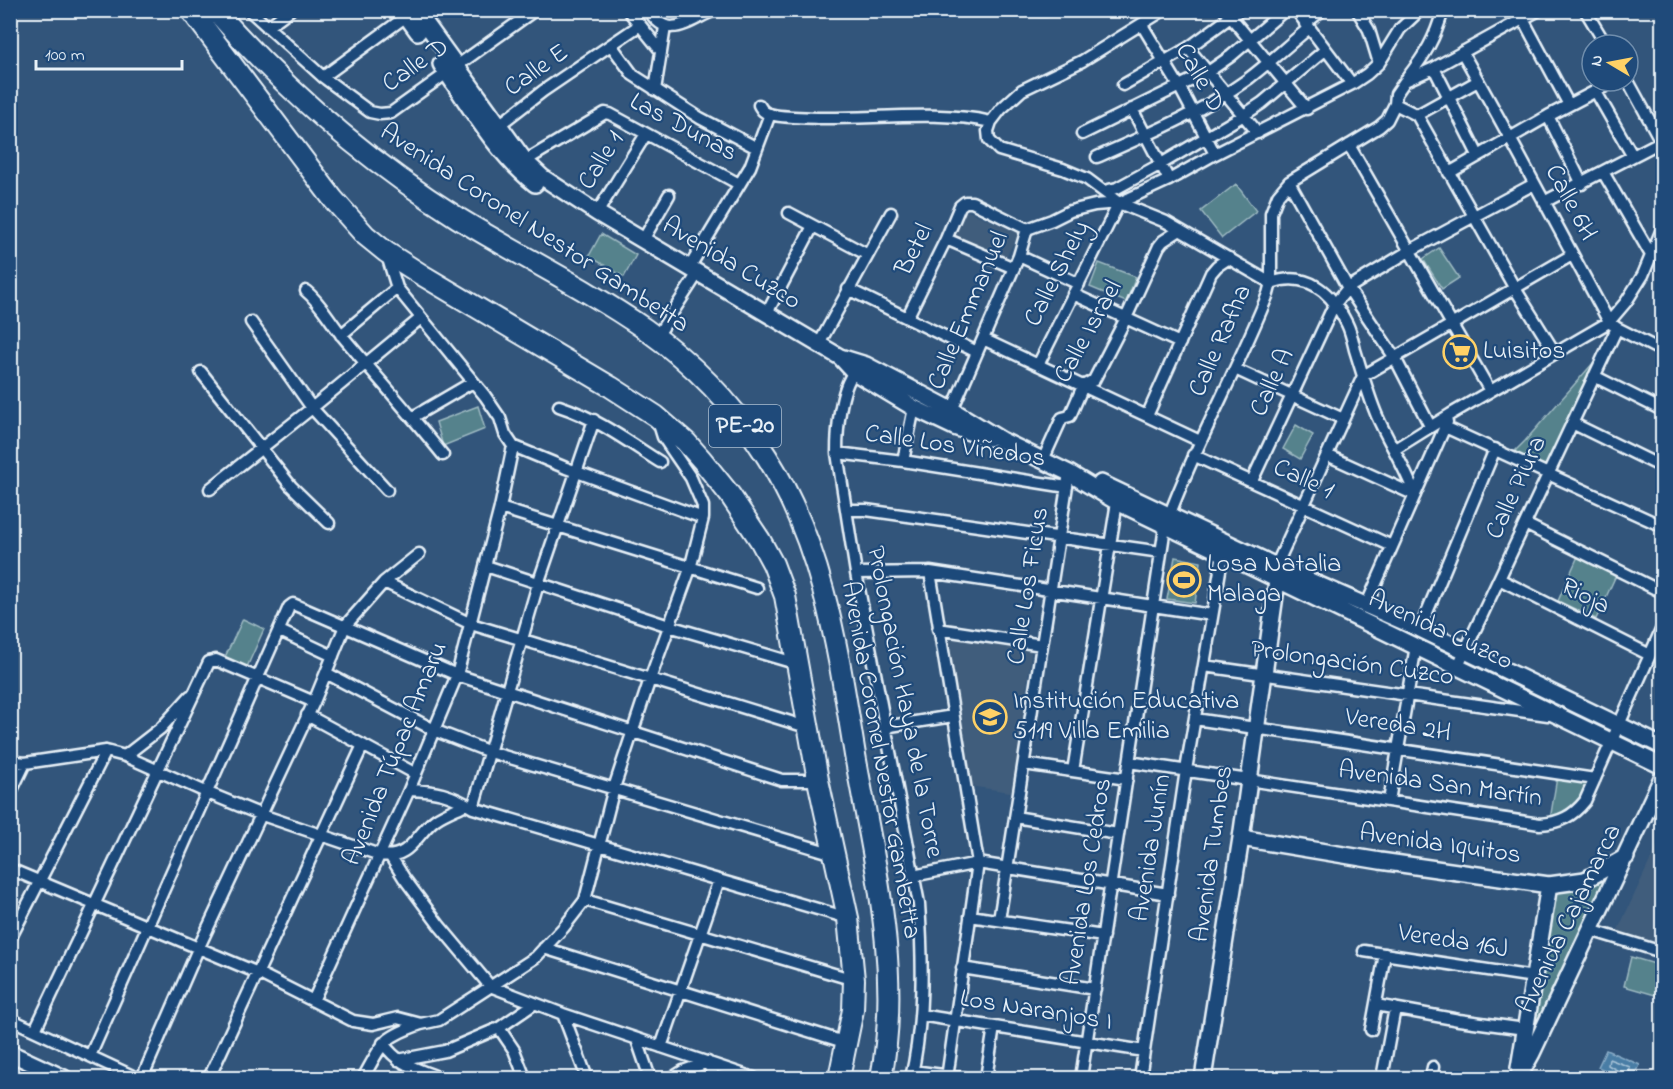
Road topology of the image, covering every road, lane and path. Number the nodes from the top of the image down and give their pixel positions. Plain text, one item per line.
1 (191, 10) edge
2 (215, 10) edge
3 (249, 10) edge
4 (290, 10) edge
5 (535, 10) edge
6 (628, 10) edge
7 (649, 10) edge
8 (715, 10) edge
9 (1039, 10) edge
10 (1046, 10) edge
11 (1164, 10) edge
12 (1285, 10) edge
13 (1296, 10) edge
14 (1322, 10) edge
15 (1357, 10) edge
16 (1420, 10) edge
17 (1443, 10) edge
18 (1539, 10) edge
19 (1585, 10) edge
20 (410, 12) edge
21 (1232, 13) edge
22 (1520, 15) edge
23 (640, 25) junction
24 (1142, 25) junction
25 (267, 27) junction
26 (665, 27) junction
27 (1307, 27) junction
28 (1599, 33) edge
29 (1250, 40) junction
30 (611, 45) junction
31 (1188, 48) junction
32 (1325, 50) junction
33 (661, 51) junction
34 (1462, 52) junction
35 (1269, 61) junction
36 (1165, 62) junction
37 (1378, 63) junction
38 (1434, 68) junction
39 (451, 70) junction
40 (1208, 72) junction
41 (323, 77) junction
42 (1405, 81) junction
43 (1478, 81) junction
44 (1286, 82) junction
45 (1352, 84) junction
46 (1123, 85) dead end
47 (1179, 86) junction
48 (655, 90) junction
49 (1226, 93) junction
50 (1594, 93) edge
51 (1597, 93) edge
52 (1635, 93) edge
53 (1448, 96) junction
54 (1395, 104) junction
55 (759, 105) dead end
56 (1569, 105) junction
57 (1132, 109) junction
58 (1307, 109) junction
59 (1193, 112) junction
60 (770, 114) junction
61 (1244, 115) junction
62 (1417, 115) junction
63 (1548, 116) junction
64 (991, 122) junction
65 (494, 129) junction
66 (1258, 133) junction
67 (646, 134) junction
68 (1082, 134) dead end
69 (1145, 136) junction
70 (1511, 137) junction
71 (1206, 138) junction
72 (1662, 142) edge
73 (1349, 145) junction
74 (757, 148) junction
75 (1215, 154) junction
76 (1478, 155) junction
77 (1632, 155) junction
78 (1097, 158) dead end
79 (525, 161) junction
80 (1161, 164) junction
81 (1604, 172) junction
82 (1449, 173) junction
83 (1170, 180) junction
84 (1289, 182) junction
85 (1582, 183) junction
86 (739, 184) junction
87 (1534, 184) junction
88 (1104, 191) junction
89 (669, 195) dead end
90 (1544, 202) junction
91 (1119, 203) junction
92 (597, 213) junction
93 (789, 213) dead end
94 (891, 213) dead end
95 (1474, 217) junction
96 (813, 226) junction
97 (1027, 229) junction
98 (1662, 229) edge
99 (1180, 230) junction
100 (946, 239) junction
101 (643, 240) junction
102 (1411, 250) junction
103 (386, 252) junction
104 (868, 255) junction
105 (1572, 255) junction
106 (1651, 255) junction
107 (1019, 256) junction
108 (1230, 258) junction
109 (1014, 268) junction
110 (694, 270) junction
111 (1271, 283) junction
112 (1514, 287) junction
113 (397, 288) junction
114 (1348, 288) junction
115 (848, 289) junction
116 (1076, 289) junction
117 (306, 291) dead end
118 (1334, 305) junction
119 (767, 313) junction
120 (421, 318) junction
121 (907, 318) junction
122 (1126, 318) junction
123 (251, 322) dead end
124 (1450, 323) junction
125 (1613, 325) junction
126 (341, 335) junction
127 (656, 338) junction
128 (983, 339) junction
129 (1180, 343) junction
130 (819, 344) junction
131 (1662, 351) edge
132 (977, 352) junction
133 (1555, 353) junction
134 (840, 357) junction
135 (1395, 358) junction
136 (366, 364) junction
137 (1038, 365) junction
138 (1235, 369) junction
139 (201, 372) dead end
140 (854, 372) junction
141 (1363, 376) junction
142 (1594, 376) junction
143 (473, 382) junction
144 (1083, 386) junction
145 (1490, 391) junction
146 (1292, 395) junction
147 (559, 406) dead end
148 (312, 408) junction
149 (914, 408) junction
150 (952, 410) junction
151 (1662, 410) edge
152 (1451, 414) junction
153 (656, 416) junction
154 (1147, 416) junction
155 (413, 417) junction
156 (1343, 419) junction
157 (594, 420) junction
158 (1572, 423) junction
159 (1430, 426) junction
160 (1445, 427) junction
161 (1001, 440) junction
162 (1200, 441) junction
163 (513, 446) junction
164 (261, 448) junction
165 (1395, 449) junction
166 (1495, 449) junction
167 (837, 453) junction
168 (443, 455) dead end
169 (1193, 455) junction
170 (1327, 455) junction
171 (1043, 460) junction
172 (903, 461) junction
173 (660, 462) dead end
174 (1662, 468) edge
175 (577, 472) junction
176 (1548, 475) junction
177 (1068, 480) junction
178 (1252, 481) junction
179 (210, 489) dead end
180 (387, 490) dead end
181 (1415, 495) junction
182 (1118, 502) junction
183 (1303, 506) junction
184 (500, 508) junction
185 (846, 510) junction
186 (703, 518) junction
187 (1167, 521) junction
188 (329, 523) dead end
189 (1525, 524) junction
190 (1662, 526) edge
191 (557, 527) junction
192 (1059, 538) junction
193 (1110, 545) junction
194 (1392, 546) junction
195 (1161, 552) junction
196 (1223, 553) junction
197 (419, 554) dead end
198 (486, 566) junction
199 (690, 569) junction
200 (930, 572) junction
201 (856, 573) junction
202 (1277, 573) junction
203 (1499, 579) junction
204 (384, 582) junction
205 (538, 584) junction
206 (757, 588) dead end
207 (1051, 591) junction
208 (1662, 592) edge
209 (1102, 598) junction
210 (1153, 606) junction
211 (1366, 606) junction
212 (1212, 615) junction
213 (471, 624) junction
214 (345, 626) junction
215 (669, 626) junction
216 (1662, 628) edge
217 (938, 629) junction
218 (1419, 629) junction
219 (280, 631) junction
220 (521, 639) junction
221 (1042, 645) junction
222 (1416, 646) junction
223 (1465, 651) junction
224 (1650, 655) junction
225 (333, 656) junction
226 (798, 664) junction
227 (1204, 666) junction
228 (1458, 666) junction
229 (326, 673) junction
230 (457, 675) junction
231 (1263, 675) junction
232 (258, 679) junction
233 (650, 679) junction
234 (199, 687) junction
235 (507, 692) junction
236 (1407, 695) junction
237 (314, 702) junction
238 (307, 715) junction
239 (953, 716) junction
240 (1565, 717) junction
241 (1195, 719) junction
242 (1620, 725) junction
243 (884, 727) junction
244 (810, 728) junction
245 (1256, 728) junction
246 (436, 731) junction
247 (632, 733) junction
248 (1612, 740) junction
249 (363, 745) junction
250 (1662, 746) edge
251 (1398, 749) junction
252 (106, 751) junction
253 (490, 752) junction
254 (125, 756) junction
255 (10, 761) edge
256 (1129, 762) junction
257 (25, 763) junction
258 (1024, 764) junction
259 (1662, 766) edge
260 (1186, 770) junction
261 (158, 771) junction
262 (1073, 771) junction
263 (416, 774) junction
264 (1662, 778) edge
265 (1126, 779) junction
266 (1595, 779) junction
267 (818, 780) junction
268 (1249, 780) junction
269 (614, 788) junction
270 (409, 790) junction
271 (10, 794) edge
272 (208, 794) junction
273 (1389, 801) junction
274 (469, 806) junction
275 (262, 815) junction
276 (1015, 817) junction
277 (322, 834) junction
278 (1118, 834) junction
279 (1241, 838) junction
280 (598, 845) junction
281 (834, 854) junction
282 (386, 856) junction
283 (1626, 857) junction
284 (978, 863) junction
285 (1007, 868) junction
286 (10, 869) edge
287 (913, 876) junction
288 (719, 880) junction
289 (39, 882) junction
290 (1110, 885) junction
291 (1549, 885) junction
292 (1168, 894) junction
293 (585, 900) junction
294 (94, 905) junction
295 (970, 916) junction
296 (848, 918) junction
297 (999, 920) junction
298 (148, 927) junction
299 (1590, 930) junction
300 (700, 936) junction
301 (1103, 936) junction
302 (10, 939) edge
303 (544, 948) junction
304 (198, 949) junction
305 (1364, 951) dead end
306 (1662, 952) edge
307 (1385, 954) junction
308 (962, 968) junction
309 (258, 973) junction
310 (1534, 978) junction
311 (854, 980) junction
312 (490, 986) junction
313 (1095, 989) junction
314 (682, 991) junction
315 (313, 1002) junction
316 (534, 1004) junction
317 (1376, 1005) junction
318 (1395, 1008) junction
319 (563, 1014) junction
320 (920, 1016) junction
321 (10, 1019) edge
322 (955, 1020) junction
323 (421, 1024) junction
324 (994, 1027) junction
325 (499, 1028) junction
326 (1525, 1029) junction
327 (35, 1030) junction
328 (1371, 1030) dead end
329 (638, 1040) junction
330 (1086, 1042) junction
331 (847, 1043) junction
332 (383, 1044) junction
333 (661, 1047) junction
334 (1144, 1051) junction
335 (10, 1053) edge
336 (90, 1056) junction
337 (398, 1060) junction
338 (708, 1062) junction
339 (912, 1075) edge
340 (947, 1077) edge
341 (64, 1078) edge
342 (137, 1078) edge
343 (142, 1078) edge
344 (209, 1078) edge
345 (363, 1078) edge
346 (440, 1078) edge
347 (525, 1078) edge
348 (587, 1078) edge
349 (650, 1078) edge
350 (672, 1078) edge
351 (714, 1078) edge
352 (754, 1078) edge
353 (839, 1078) edge
354 (881, 1078) edge
355 (965, 1078) edge
356 (986, 1078) edge
357 (1081, 1078) edge
358 (1140, 1078) edge
359 (1203, 1078) edge
360 (1382, 1078) edge
361 (1517, 1078) edge

1 - 103 highway, PE-20
2 - 127 highway, Avenida Coronel Nestor Gambetta / PE-20
3 - 25 street
4 - 25 street
5 - 39 street, Calle D
6 - 23 street
7 - 26 street
8 - 26 street
9 - 10 street
11 - 24 street
12 - 29 street
13 - 27 street
14 - 27 street
15 - 37 street
16 - 37 street
17 - 42 street
18 - 22 street
19 - 28 street
20 - 39 street, Avenida Cuzco
20 - 41 street
21 - 29 street
21 - 31 street
22 - 34 street
22 - 56 street
23 - 30 street, Calle E
23 - 33 street
24 - 36 street, Calle D
24 - 64 street
25 - 41 street
26 - 33 street
27 - 32 street
27 - 35 street
29 - 35 street
29 - 40 street
30 - 48 street
30 - 65 street, Calle E
31 - 36 street
31 - 40 street
32 - 44 street
32 - 45 street
33 - 48 street
34 - 38 street
34 - 43 street, Calle 6H
35 - 44 street
35 - 49 street
36 - 46 street
36 - 47 street, Calle D
37 - 45 street
38 - 42 street
38 - 53 street
39 - 41 street, Calle D
39 - 65 street, Avenida Cuzco
40 - 47 street
40 - 49 street
42 - 54 street
43 - 53 street
43 - 70 street, Calle 6H
44 - 58 street
44 - 61 street
45 - 58 street
47 - 57 street
47 - 59 street, Calle D
48 - 74 street
49 - 59 street
49 - 61 street
50 - 56 street
51 - 77 street
52 - 72 street
53 - 62 street
53 - 76 street
54 - 62 street
54 - 73 street
55 - 60 street
56 - 63 street
57 - 68 street
57 - 69 street
58 - 66 street
59 - 69 street
59 - 71 street, Calle D
60 - 64 street
60 - 74 street
61 - 66 street
61 - 71 street
62 - 82 street
63 - 70 street
63 - 85 street
64 - 88 street
65 - 79 street, Avenida Cuzco
65 - 92 street, Avenida Cuzco
66 - 75 street
67 - 79 street, Las Dunas
67 - 86 street, Las Dunas
67 - 92 street, Calle 1
69 - 78 street
69 - 80 street
70 - 76 street
70 - 87 street, Calle 6H
71 - 75 street, Calle D
71 - 80 street
72 - 77 street
73 - 84 street
73 - 102 street
74 - 86 street
75 - 83 street
76 - 82 street
77 - 81 street
79 - 92 street, Avenida Cuzco
80 - 83 street
80 - 88 street
81 - 85 street
81 - 106 street
82 - 95 street
83 - 91 street
84 - 111 street, Calle Rafha
84 - 114 street
85 - 90 street
86 - 110 street
87 - 90 street, Calle 6H
87 - 95 street, Calle A
88 - 91 street
89 - 101 street
90 - 105 street, Calle 6H
91 - 97 street
91 - 99 street
91 - 116 street, Calle Shely
92 - 101 street, Avenida Cuzco
93 - 96 street
94 - 104 street
95 - 102 street, Calle A
95 - 112 street
96 - 104 street
96 - 119 street
97 - 100 street, Betel
97 - 107 street, Calle Emmanuel
98 - 106 street, Calle Piura
99 - 108 street
99 - 122 street, Calle Israel
100 - 109 street
100 - 121 street, Betel
101 - 110 street, Avenida Cuzco
102 - 114 street, Calle A
102 - 124 street
103 - 113 street
103 - 153 highway, PE-20
104 - 115 street
105 - 112 street
105 - 125 street, Calle 6H
106 - 125 street, Calle Piura
107 - 109 street, Calle Emmanuel
107 - 116 street
108 - 111 street
108 - 129 street
109 - 128 street, Calle Emmanuel
110 - 119 street, Avenida Cuzco
110 - 127 street
111 - 118 street
111 - 138 street, Calle Rafha
112 - 124 street
112 - 133 street
113 - 120 street
113 - 126 street
114 - 118 street, Calle A
114 - 135 street
115 - 121 street
115 - 130 street
116 - 122 street
116 - 137 street, Calle Shely
117 - 126 street
118 - 141 street
118 - 146 street, Calle A
119 - 130 street, Avenida Cuzco
120 - 136 street
120 - 143 street
121 - 132 street
122 - 129 street
122 - 144 street, Calle Israel
123 - 148 street
124 - 135 street
124 - 145 street
125 - 131 street
125 - 133 street
125 - 142 street, Calle Piura
126 - 136 street
127 - 354 highway, Avenida Coronel Nestor Gambetta / PE-20
128 - 132 street, Calle Emmanuel
128 - 137 street
129 - 154 street
130 - 134 street, Avenida Cuzco
132 - 150 street, Calle Emmanuel
133 - 145 street
134 - 140 street, Avenida Cuzco
134 - 150 street, Avenida Cuzco
135 - 141 street
135 - 159 street
136 - 148 street
136 - 155 street
137 - 144 street
138 - 146 street
138 - 162 street, Calle Rafha
139 - 164 street
140 - 149 street, Avenida Cuzco
140 - 167 street, Prolongación Haya de la Torre
141 - 156 street
141 - 165 street
142 - 151 street
142 - 158 street, Calle Piura
143 - 155 street
143 - 163 street
144 - 154 street
144 - 171 street, Calle Israel
145 - 152 street
146 - 156 street
146 - 178 street, Calle A
147 - 157 street
148 - 164 street
148 - 180 street
149 - 161 street, Avenida Cuzco
149 - 172 street
150 - 161 street, Avenida Cuzco
152 - 159 street
152 - 160 street
153 - 186 street
153 - 226 highway, PE-20
154 - 162 street
155 - 168 street
156 - 170 street
157 - 173 street
157 - 175 street
158 - 174 street
158 - 176 street, Calle Piura
159 - 165 street
160 - 166 street
160 - 181 street
161 - 171 street, Avenida Cuzco
162 - 169 street, Calle Rafha
163 - 175 street
163 - 184 street, Avenida Túpac Amaru
164 - 179 street
164 - 188 street
165 - 181 street
166 - 176 street
166 - 218 street
167 - 172 street, Calle Los Viñedos
167 - 185 street, Prolongación Haya de la Torre
169 - 178 street, Calle 1
169 - 187 street, Calle Rafha
170 - 181 street
170 - 183 street
171 - 177 street, Avenida Cuzco
172 - 177 street, Calle Los Viñedos
175 - 186 street
175 - 191 street
176 - 189 street, Calle Piura
176 - 190 street
177 - 182 street, Avenida Cuzco
177 - 187 street, Avenida Cuzco
177 - 192 street, Calle Los Ficus
178 - 183 street, Calle 1
181 - 194 street
182 - 187 street, Avenida Cuzco
182 - 193 street
183 - 194 street, Calle 1
183 - 202 street
184 - 191 street
184 - 198 street, Avenida Túpac Amaru
185 - 192 street
185 - 201 street, Prolongación Haya de la Torre
186 - 199 street
187 - 195 street, Avenida Los Cedros
187 - 196 street, Avenida Cuzco
187 - 202 street, Avenida Cuzco
189 - 203 street, Calle Piura
189 - 208 street
191 - 199 street
191 - 205 street
192 - 193 street
192 - 207 street, Calle Los Ficus
193 - 195 street
193 - 209 street
194 - 211 street
195 - 210 street, Avenida Los Cedros
196 - 202 street, Avenida Cuzco
196 - 212 street, Avenida Junín
197 - 204 street
198 - 205 street
198 - 213 street, Avenida Túpac Amaru
199 - 206 street
199 - 215 street
200 - 201 street
200 - 207 street
200 - 217 street
201 - 243 street, Prolongación Haya de la Torre
202 - 211 street, Avenida Cuzco
202 - 222 street, Avenida Cuzco
202 - 231 street, Avenida Tumbes
203 - 223 street, Calle Piura
203 - 224 street, Rioja
204 - 213 street
204 - 214 street
205 - 215 street
205 - 220 street
207 - 209 street
207 - 221 street, Calle Los Ficus
209 - 210 street
209 - 262 street
210 - 212 street
210 - 256 street, Avenida Los Cedros
211 - 218 street, Avenida Cuzco
212 - 227 street, Avenida Junín
213 - 220 street
213 - 230 street, Avenida Túpac Amaru
214 - 219 street
214 - 225 street
214 - 230 street
215 - 226 street
215 - 233 street
216 - 224 street, Avenida San Martín
217 - 221 street
217 - 239 street
218 - 223 street, Avenida Cuzco
219 - 225 street
219 - 232 street
220 - 233 street
220 - 235 street
221 - 258 street, Calle Los Ficus
222 - 228 street, Avenida Cuzco
222 - 236 street
223 - 228 street, Calle Piura
223 - 242 street, Avenida Cuzco
224 - 242 street, Avenida San Martín
225 - 229 street
226 - 244 highway, PE-20
227 - 231 street, Prolongación Cuzco
227 - 241 street, Avenida Junín
228 - 240 street, Avenida Cuzco
229 - 237 street
229 - 246 street
230 - 235 street
230 - 246 street, Avenida Túpac Amaru
231 - 236 street, Prolongación Cuzco
231 - 245 street, Avenida Tumbes
232 - 234 street
232 - 237 street
232 - 272 street
233 - 244 street
233 - 247 street
234 - 254 street
234 - 261 street
235 - 247 street
235 - 253 street
236 - 240 street, Prolongación Cuzco
236 - 251 street
237 - 238 street
238 - 249 street
238 - 275 street
239 - 243 street
239 - 284 street
240 - 248 street, Avenida Cuzco
241 - 245 street, Vereda 2H
241 - 260 street, Avenida Junín
242 - 248 street, Avenida San Martín
242 - 250 street, Avenida Cuzco
243 - 287 street, Prolongación Haya de la Torre
244 - 267 highway, PE-20
245 - 251 street, Vereda 2H
245 - 268 street, Avenida Tumbes
246 - 253 street
246 - 263 street, Avenida Túpac Amaru
247 - 267 street
247 - 269 street
248 - 259 street, Avenida Cuzco
248 - 266 street, Avenida San Martín
249 - 263 street
249 - 277 street
251 - 266 street, Vereda 2H
251 - 273 street
252 - 254 street
252 - 257 street
252 - 289 street
253 - 269 street
253 - 274 street
254 - 261 street
255 - 257 street
256 - 260 street, Avenida San Martín
256 - 265 street, Avenida Los Cedros
257 - 271 street
258 - 262 street
258 - 276 street, Calle Los Ficus
260 - 268 street, Avenida San Martín
260 - 292 street, Avenida Junín
261 - 272 street
261 - 294 street
262 - 265 street
263 - 270 street, Avenida Túpac Amaru
264 - 283 street, Avenida Cajamarca
265 - 278 street, Avenida Los Cedros
266 - 273 street, Avenida San Martín
267 - 281 highway, PE-20
268 - 273 street, Avenida San Martín
268 - 279 street, Avenida Tumbes
269 - 280 street
269 - 281 street
270 - 274 street
270 - 282 street, Avenida Túpac Amaru
272 - 275 street
272 - 298 street
274 - 280 street
274 - 282 street
275 - 277 street
275 - 304 street
276 - 278 street
276 - 285 street, Calle Los Ficus
277 - 282 street
277 - 309 street
278 - 290 street, Avenida Los Cedros
279 - 291 street, Avenida Iquitos
279 - 359 street, Avenida Tumbes
280 - 288 street
280 - 293 street
281 - 296 highway, PE-20
282 - 312 street
282 - 315 street, Avenida Túpac Amaru
283 - 291 street, Avenida Iquitos
283 - 299 street, Avenida Cajamarca
284 - 285 street
284 - 287 street
284 - 295 street
285 - 290 street
285 - 297 street, Calle Los Ficus
286 - 289 street
287 - 320 street, Prolongación Haya de la Torre
288 - 296 street
288 - 300 street
289 - 294 street
289 - 302 street
290 - 292 street
290 - 301 street, Avenida Los Cedros
291 - 310 street
292 - 334 street, Avenida Junín
293 - 300 street
293 - 303 street
294 - 298 street
294 - 327 street
295 - 297 street
295 - 308 street
296 - 311 highway, PE-20
297 - 301 street
298 - 304 street
298 - 336 street
299 - 306 street
299 - 361 street, Avenida Cajamarca
300 - 311 street
300 - 314 street
301 - 313 street, Avenida Los Cedros
303 - 312 street
303 - 314 street
304 - 309 street
304 - 343 street
305 - 307 street, Vereda 16J
307 - 310 street, Vereda 16J
307 - 317 street
308 - 313 street
308 - 322 street
309 - 315 street
309 - 344 street
310 - 326 street
311 - 331 highway, PE-20
312 - 316 street
312 - 323 street
313 - 330 street, Avenida Los Cedros
314 - 331 street
314 - 333 street
315 - 323 street
316 - 319 street
316 - 325 street
317 - 318 street
317 - 328 street
318 - 326 street
318 - 360 street
319 - 329 street
319 - 348 street
320 - 322 street, Los Naranjos I
320 - 339 street, Prolongación Haya de la Torre
321 - 327 street
322 - 324 street, Los Naranjos I
322 - 340 street
323 - 332 street
324 - 330 street, Los Naranjos I
324 - 356 street
325 - 337 street
325 - 347 street
326 - 361 street
327 - 336 street
329 - 333 street
329 - 349 street
330 - 334 street, Los Naranjos I
330 - 357 street, Avenida Los Cedros
331 - 353 highway, PE-20
332 - 337 street
332 - 345 street
333 - 338 street
334 - 358 street, Avenida Junín
335 - 341 street
336 - 342 street
337 - 346 street
338 - 350 street
338 - 351 street
338 - 352 street
339 - 340 street
340 - 355 street

